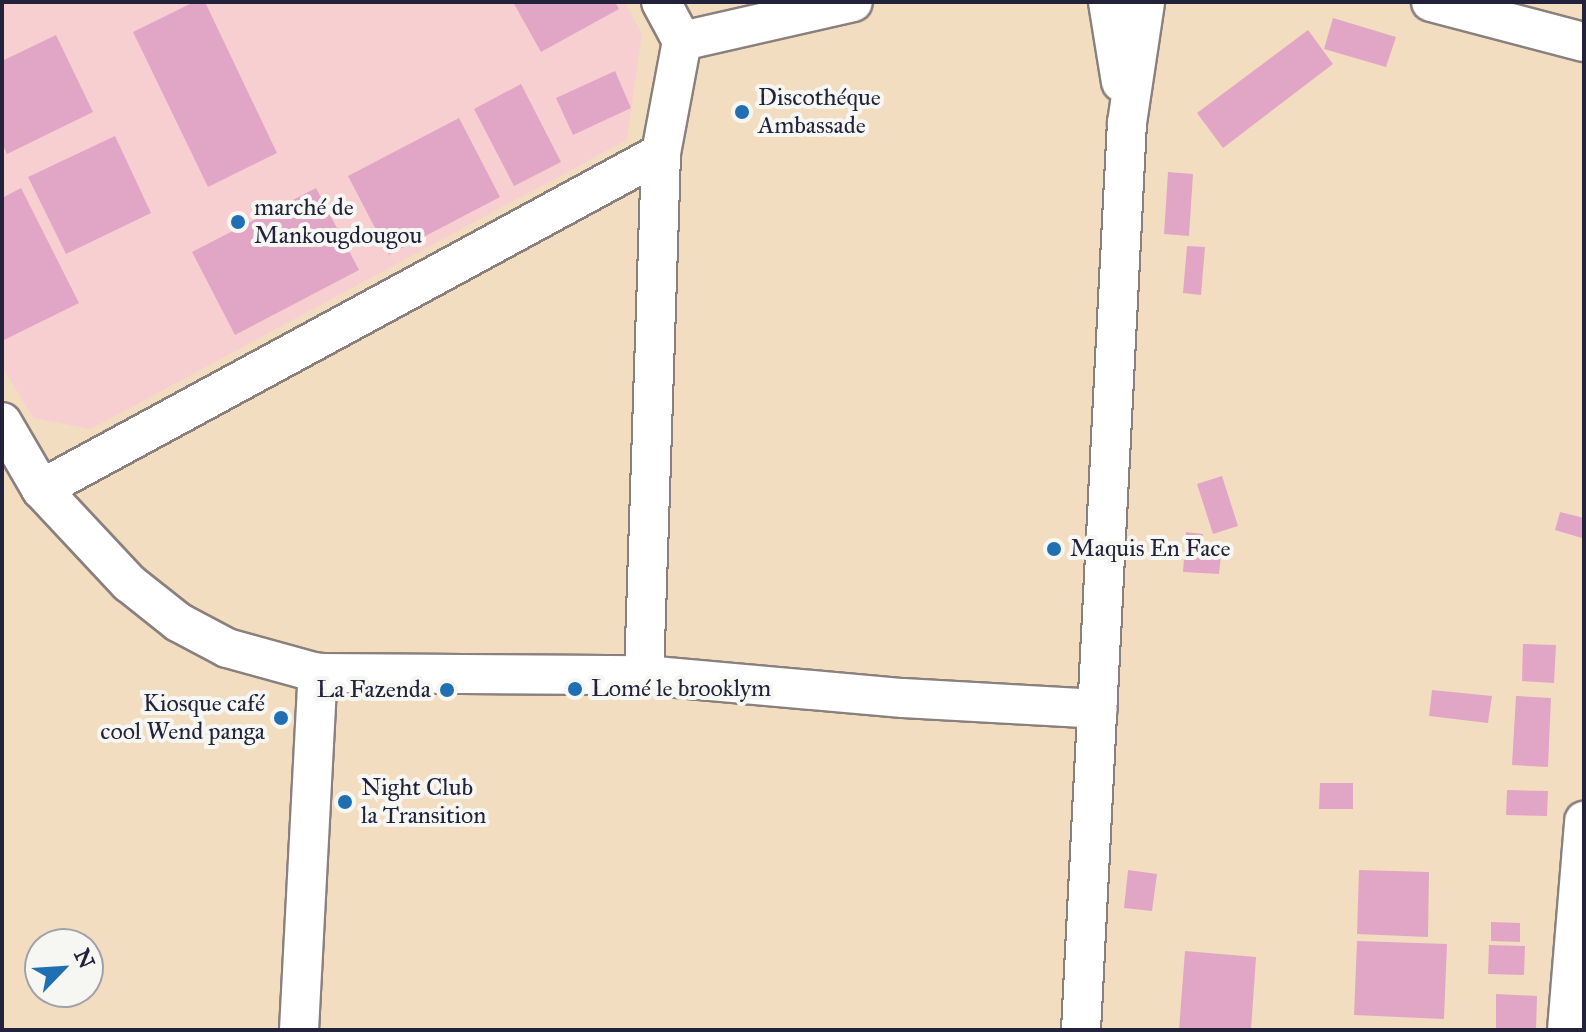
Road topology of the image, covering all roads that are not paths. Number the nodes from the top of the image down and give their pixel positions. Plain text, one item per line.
1 (661, 2) edge
2 (853, 2) edge
3 (1108, 2) edge
4 (1145, 2) edge
5 (1431, 2) edge
6 (682, 41) junction
7 (1584, 42) edge
8 (1127, 123) junction
9 (661, 153) junction
10 (2, 422) edge
11 (41, 489) junction
12 (318, 673) junction
13 (644, 675) junction
14 (1098, 709) junction
15 (1584, 821) edge
16 (299, 1030) edge
17 (1081, 1030) edge
18 (1567, 1030) edge

1 - 6 street
2 - 6 street
3 - 8 street
4 - 8 street
5 - 7 street
6 - 9 street
8 - 14 street
9 - 11 street
9 - 13 street
10 - 11 street
11 - 12 street
12 - 13 street
12 - 16 street
13 - 14 street
14 - 17 street
15 - 18 street

